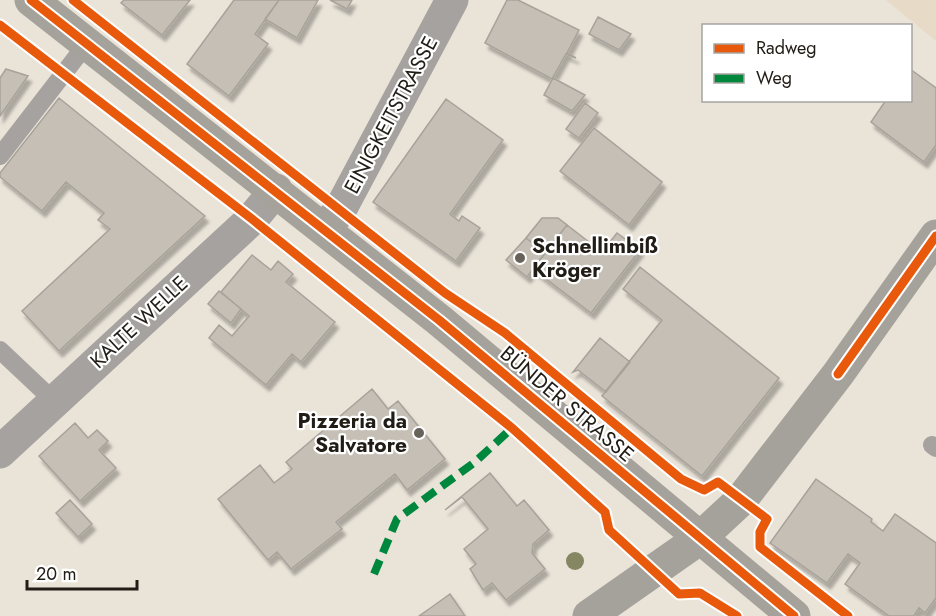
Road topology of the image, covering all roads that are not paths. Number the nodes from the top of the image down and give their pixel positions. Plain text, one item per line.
1 (31, 0) edge
2 (452, 0) edge
3 (88, 42) junction
4 (0, 156) edge
5 (276, 190) junction
6 (326, 228) junction
7 (936, 236) edge
8 (0, 350) edge
9 (54, 401) junction
10 (0, 452) edge
11 (699, 539) junction
12 (590, 616) edge
13 (794, 616) edge

1 - 3 main road, BÜNDER STRASSE
2 - 6 street, EINIGKEITSTRASSE
3 - 4 lane
3 - 5 main road, BÜNDER STRASSE
5 - 6 main road, BÜNDER STRASSE
5 - 9 street, KALTE WELLE
6 - 11 main road, BÜNDER STRASSE
7 - 11 main road
8 - 9 lane
9 - 10 street, KALTE WELLE
11 - 12 main road
11 - 13 main road, BÜNDER STRASSE

